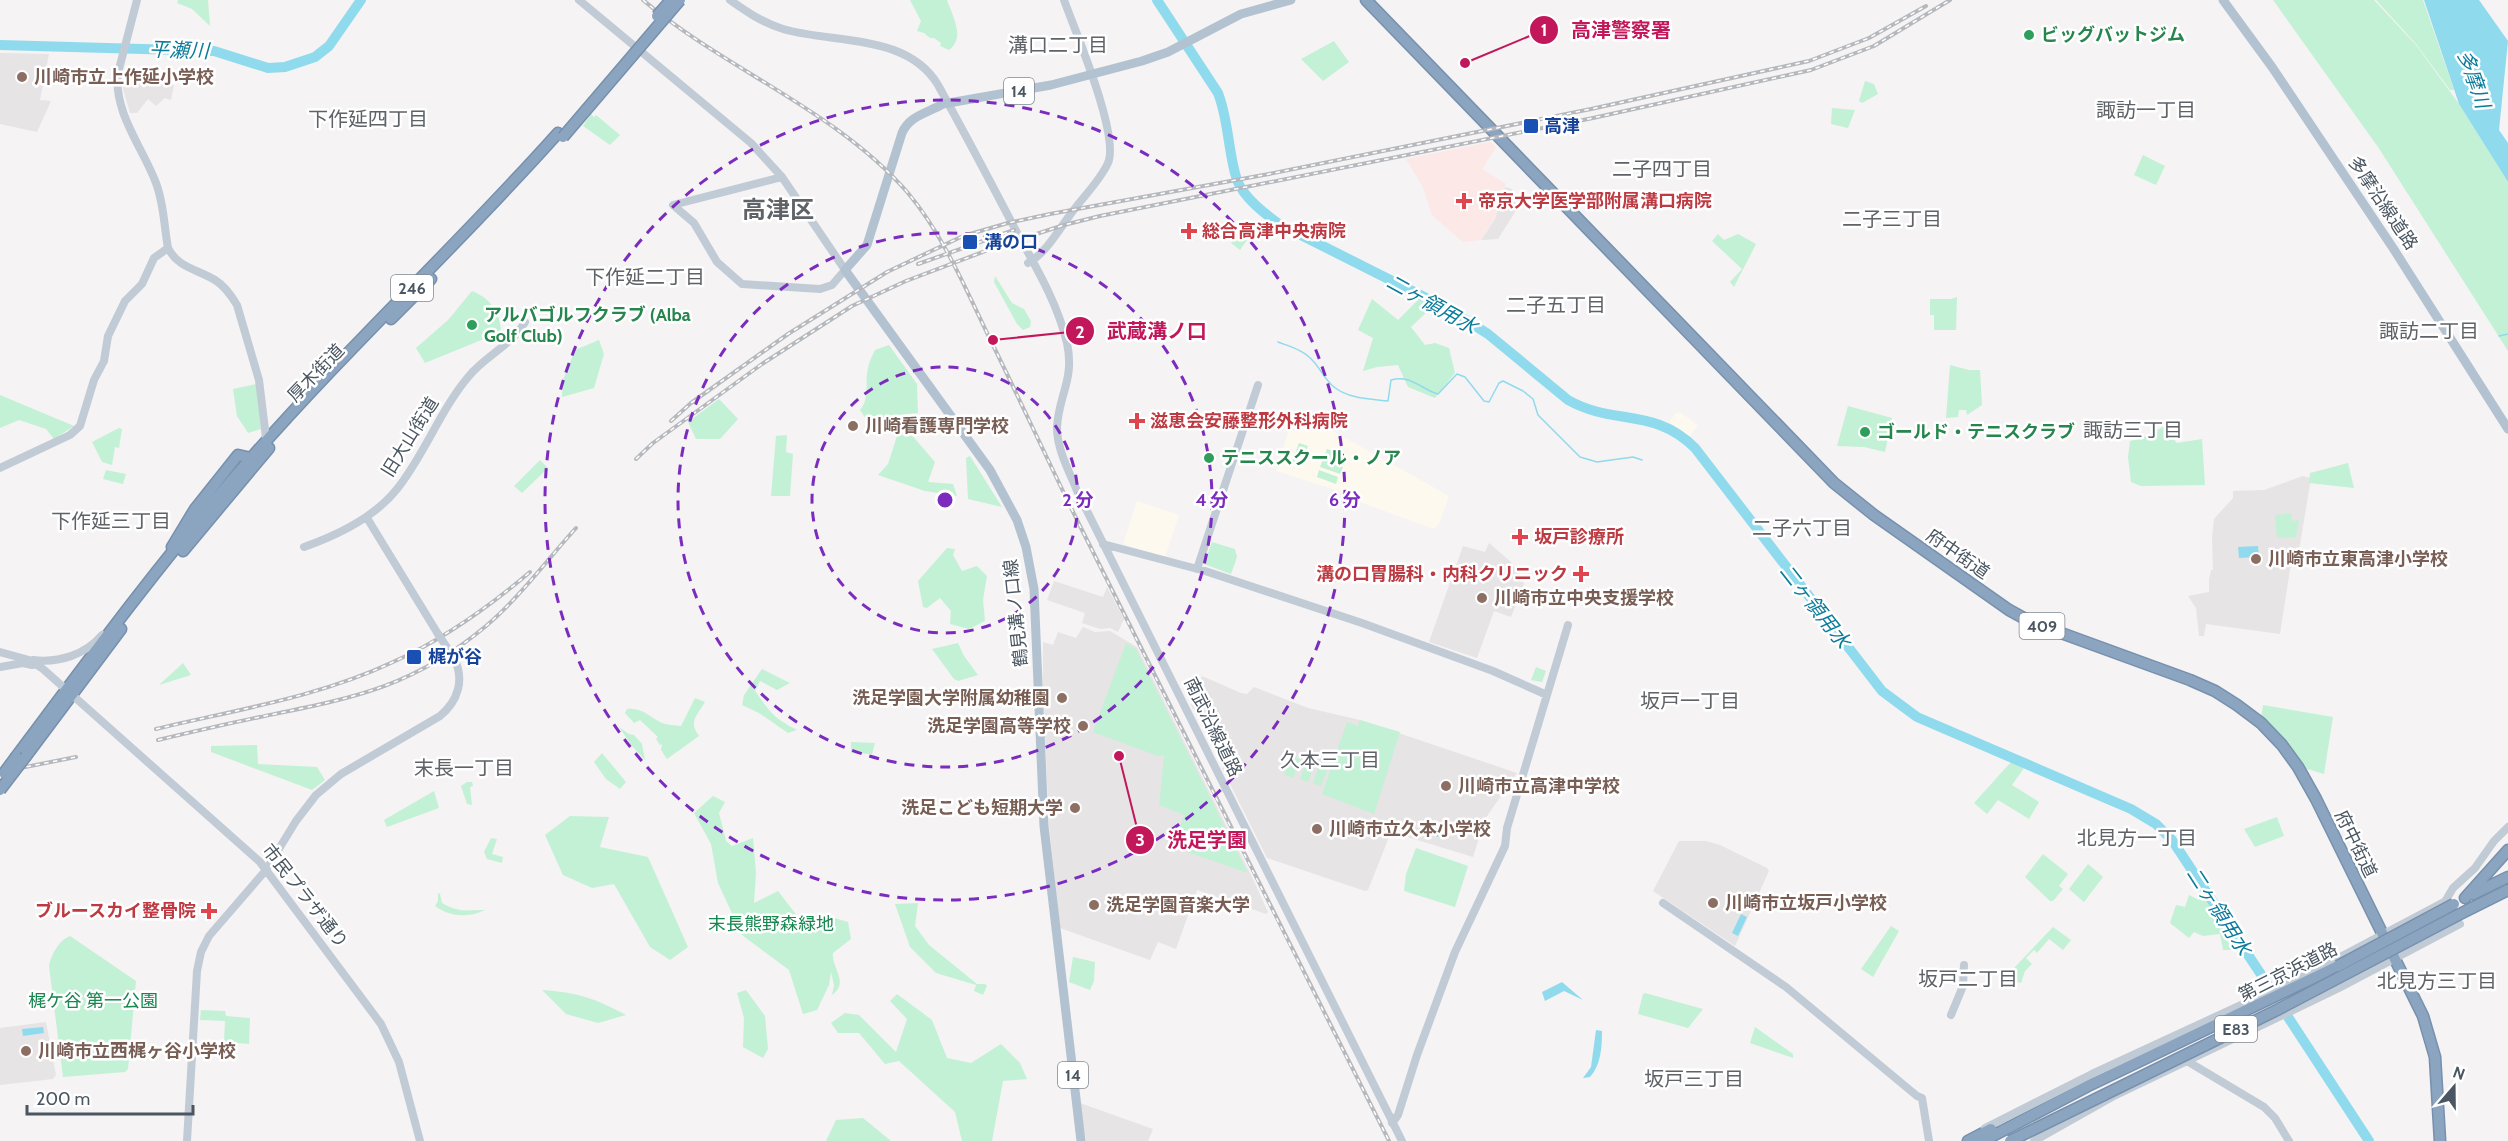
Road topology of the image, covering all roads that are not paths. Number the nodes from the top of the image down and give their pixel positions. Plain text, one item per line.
1 (137, 0) edge
2 (579, 0) edge
3 (670, 0) edge
4 (680, 0) edge
5 (730, 0) edge
6 (1064, 0) edge
7 (1292, 0) edge
8 (1366, 0) edge
9 (2223, 0) edge
10 (1091, 75) junction
11 (946, 103) junction
12 (560, 135) junction
13 (782, 177) junction
14 (168, 248) junction
15 (1030, 262) junction
16 (845, 270) junction
17 (525, 322) dead end
18 (1258, 385) dead end
19 (2508, 429) edge
20 (267, 445) junction
21 (0, 468) edge
22 (367, 518) junction
23 (1103, 544) junction
24 (304, 548) dead end
25 (1197, 569) junction
26 (119, 621) junction
27 (1568, 625) dead end
28 (0, 652) edge
29 (29, 660) junction
30 (0, 667) edge
31 (43, 669) junction
32 (68, 692) junction
33 (1547, 695) junction
34 (21, 756) junction
35 (0, 778) edge
36 (0, 790) edge
37 (2508, 827) edge
38 (2508, 850) edge
39 (266, 870) junction
40 (2508, 877) edge
41 (2508, 890) edge
42 (2465, 898) junction
43 (1663, 903) dead end
44 (2453, 908) junction
45 (2387, 941) junction
46 (2396, 958) junction
47 (1964, 965) dead end
48 (1951, 1015) dead end
49 (2187, 1061) junction
50 (2088, 1086) junction
51 (1392, 1123) junction
52 (2031, 1136) edge
53 (187, 1141) edge
54 (420, 1141) edge
55 (1081, 1141) edge
56 (1402, 1141) edge
57 (1929, 1141) edge
58 (1960, 1141) edge
59 (1968, 1141) edge
60 (1983, 1141) edge
61 (1990, 1141) edge
62 (2009, 1141) edge
63 (2015, 1141) edge
64 (2289, 1141) edge
65 (2440, 1141) edge

1 - 14 street
2 - 13 street
3 - 12 highway, 厚木街道 / 246, bridge
4 - 12 highway, 厚木街道 / 246, bridge
5 - 11 street, 南武沿線道路
6 - 10 street
7 - 10 main road, 14
8 - 45 highway, 府中街道 / 409
9 - 19 main road, 多摩沿線道路
10 - 11 main road, 14
10 - 15 street
11 - 15 street, 南武沿線道路
11 - 16 main road, 14
12 - 20 highway, 厚木街道 / 246
13 - 16 street
13 - 16 street
14 - 20 street
14 - 21 street
15 - 23 street, 南武沿線道路
16 - 55 main road, 鶴見溝ノ口線 / 14
17 - 22 street, 旧大山街道
18 - 25 street
20 - 26 highway, 厚木街道 / 246
20 - 32 highway, 厚木街道 / 246
22 - 24 street, 旧大山街道
22 - 39 street, bridge
23 - 25 street
23 - 51 street, 南武沿線道路
25 - 33 street
26 - 29 street, 市民プラザ通り
26 - 32 highway, 厚木街道 / 246
27 - 33 street
28 - 29 street, 市民プラザ通り
29 - 31 street, 市民プラザ通り
30 - 31 street
31 - 32 street, 市民プラザ通り
32 - 34 highway, 厚木街道 / 246
32 - 39 street, 市民プラザ通り
33 - 51 street
34 - 35 highway, 厚木街道 / 246, bridge
34 - 36 highway, 厚木街道 / 246, bridge
37 - 44 street
38 - 42 highway
39 - 53 street
39 - 54 street, 市民プラザ通り
40 - 42 highway, 第三京浜道路 / E83
41 - 44 highway, 第三京浜道路 / E83
42 - 44 highway, 第三京浜道路 / E83
43 - 57 street
44 - 45 street
44 - 45 street
44 - 46 street
44 - 50 highway, 第三京浜道路 / E83, bridge
44 - 52 highway, 第三京浜道路 / E83, bridge
45 - 46 highway, 府中街道 / 409
45 - 58 street
45 - 61 street
45 - 62 street
46 - 49 street
46 - 65 highway, 府中街道 / 409
47 - 48 street
49 - 52 street
49 - 64 street
50 - 59 highway
50 - 60 highway, 第三京浜道路 / E83
51 - 56 street, 南武沿線道路
52 - 62 highway, 第三京浜道路 / E83, bridge
52 - 63 highway, bridge

